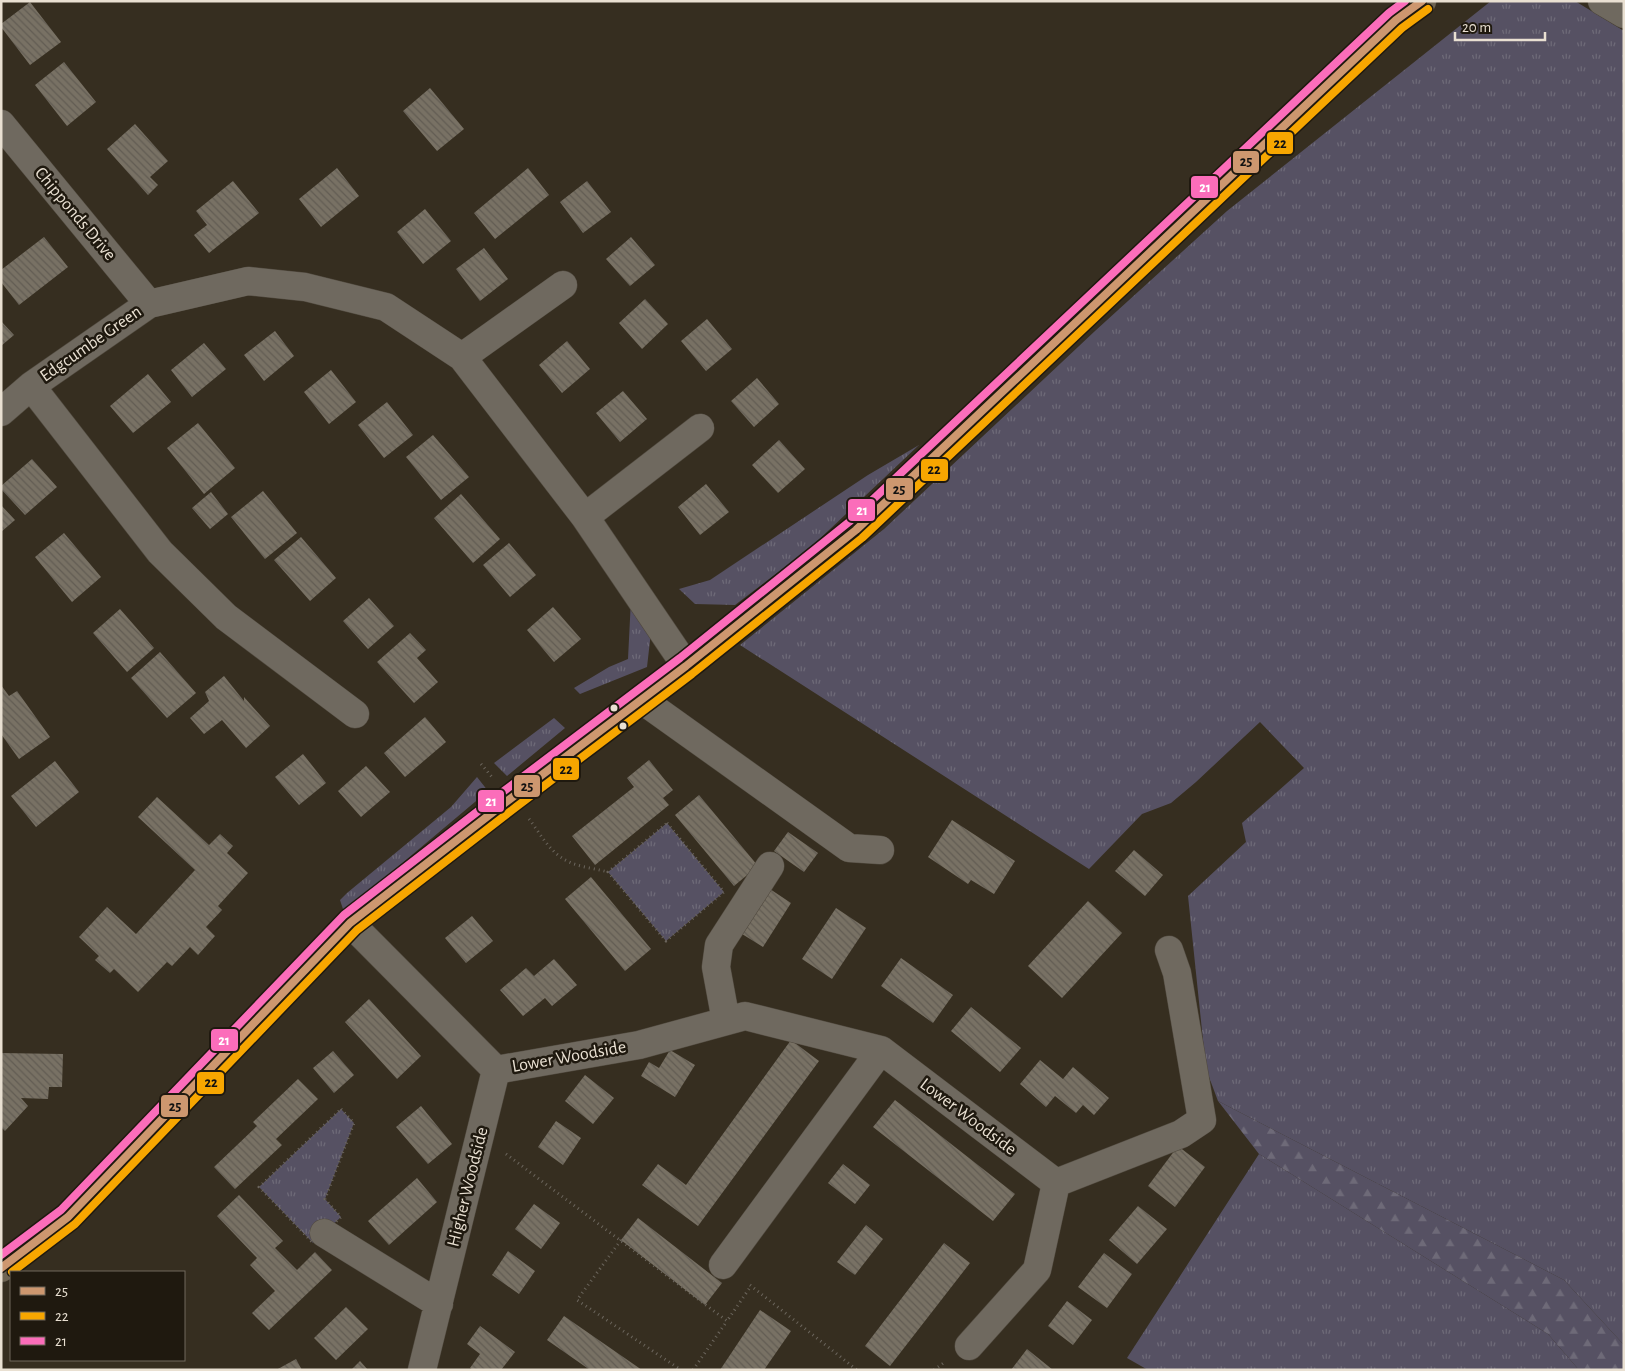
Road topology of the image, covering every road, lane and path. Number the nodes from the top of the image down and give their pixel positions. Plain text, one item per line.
1 (1422, 1) edge
2 (1602, 1) edge
3 (1624, 14) edge
4 (1, 124) edge
5 (563, 285) dead end
6 (149, 304) junction
7 (462, 357) junction
8 (31, 386) junction
9 (1, 412) edge
10 (700, 428) dead end
11 (585, 517) junction
12 (686, 666) junction
13 (642, 700) junction
14 (355, 714) dead end
15 (481, 764) dead end
16 (510, 799) junction
17 (880, 850) dead end
18 (770, 866) dead end
19 (608, 872) junction
20 (350, 923) junction
21 (1169, 950) dead end
22 (726, 1021) junction
23 (880, 1050) junction
24 (496, 1070) junction
25 (481, 1135) junction
26 (1056, 1183) junction
27 (324, 1233) junction
28 (621, 1240) junction
29 (723, 1265) joint
30 (1, 1268) edge
31 (751, 1286) junction
32 (439, 1304) junction
33 (727, 1321) junction
34 (969, 1346) dead end
35 (422, 1370) edge
36 (681, 1370) edge
37 (692, 1370) edge
38 (857, 1370) edge

1 - 12 main road
2 - 3 street
4 - 6 street, Chipponds Drive
5 - 7 street
6 - 7 street, Edgcumbe Green
6 - 8 street, Edgcumbe Green
7 - 11 street, Edgcumbe Green
8 - 9 street, Edgcumbe Green
8 - 14 street, Edgcumbe Green
10 - 11 street
11 - 12 street, Edgcumbe Green
12 - 13 main road
13 - 16 main road
13 - 17 street
15 - 16 path
16 - 19 path
16 - 20 main road
18 - 22 street
19 - 19 path
20 - 24 street, Lower Woodside
20 - 30 main road
21 - 26 street
22 - 23 street, Lower Woodside
22 - 24 street, Lower Woodside
23 - 26 street, Lower Woodside
23 - 29 street
24 - 25 street, Higher Woodside
25 - 28 path
25 - 32 street, Higher Woodside
26 - 34 street
27 - 27 path
27 - 32 street
28 - 33 path
28 - 36 path
29 - 31 path
31 - 33 path
31 - 38 path
32 - 35 street, Higher Woodside
33 - 37 path

